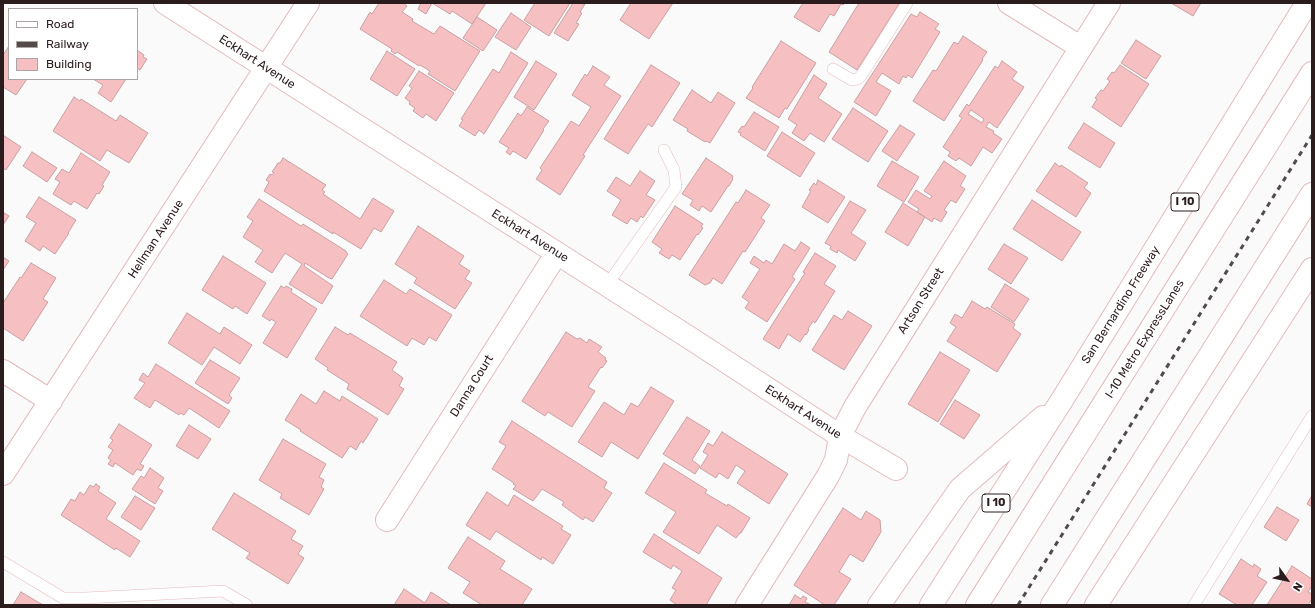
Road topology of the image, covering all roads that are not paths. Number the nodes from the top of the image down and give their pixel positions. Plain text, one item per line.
1 (165, 3) edge
2 (308, 3) edge
3 (907, 3) edge
4 (1009, 3) edge
5 (1109, 3) edge
6 (1307, 3) edge
7 (1080, 47) junction
8 (267, 68) junction
9 (832, 69) dead end
10 (1312, 73) edge
11 (664, 150) dead end
12 (1312, 194) edge
13 (557, 253) junction
14 (1312, 269) edge
15 (607, 285) junction
16 (3, 371) edge
17 (1062, 400) junction
18 (51, 401) junction
19 (1312, 416) edge
20 (840, 436) junction
21 (896, 468) dead end
22 (3, 474) edge
23 (387, 520) dead end
24 (3, 562) edge
25 (247, 605) edge
26 (747, 605) edge
27 (880, 605) edge
28 (931, 605) edge
29 (977, 605) edge
30 (1052, 605) edge
31 (1096, 605) edge
32 (1194, 605) edge

1 - 8 main road, Eckhart Avenue
2 - 8 main road, Hellman Avenue
3 - 9 lane
4 - 7 main road
5 - 7 main road, Artson Street
6 - 17 main road, San Bernardino Freeway / I 10
7 - 20 main road, Artson Street
8 - 13 main road, Eckhart Avenue
8 - 18 main road, Hellman Avenue
10 - 29 main road, I-10 Metro ExpressLanes
11 - 15 lane
12 - 30 main road
13 - 15 main road, Eckhart Avenue
13 - 23 main road, Danna Court
14 - 31 main road
15 - 20 main road, Eckhart Avenue
16 - 18 main road
17 - 27 main road
17 - 28 main road, San Bernardino Freeway / I 10
18 - 22 main road, Hellman Avenue
19 - 32 lane
20 - 21 main road, Eckhart Avenue
20 - 26 main road, Artson Street
24 - 25 lane

